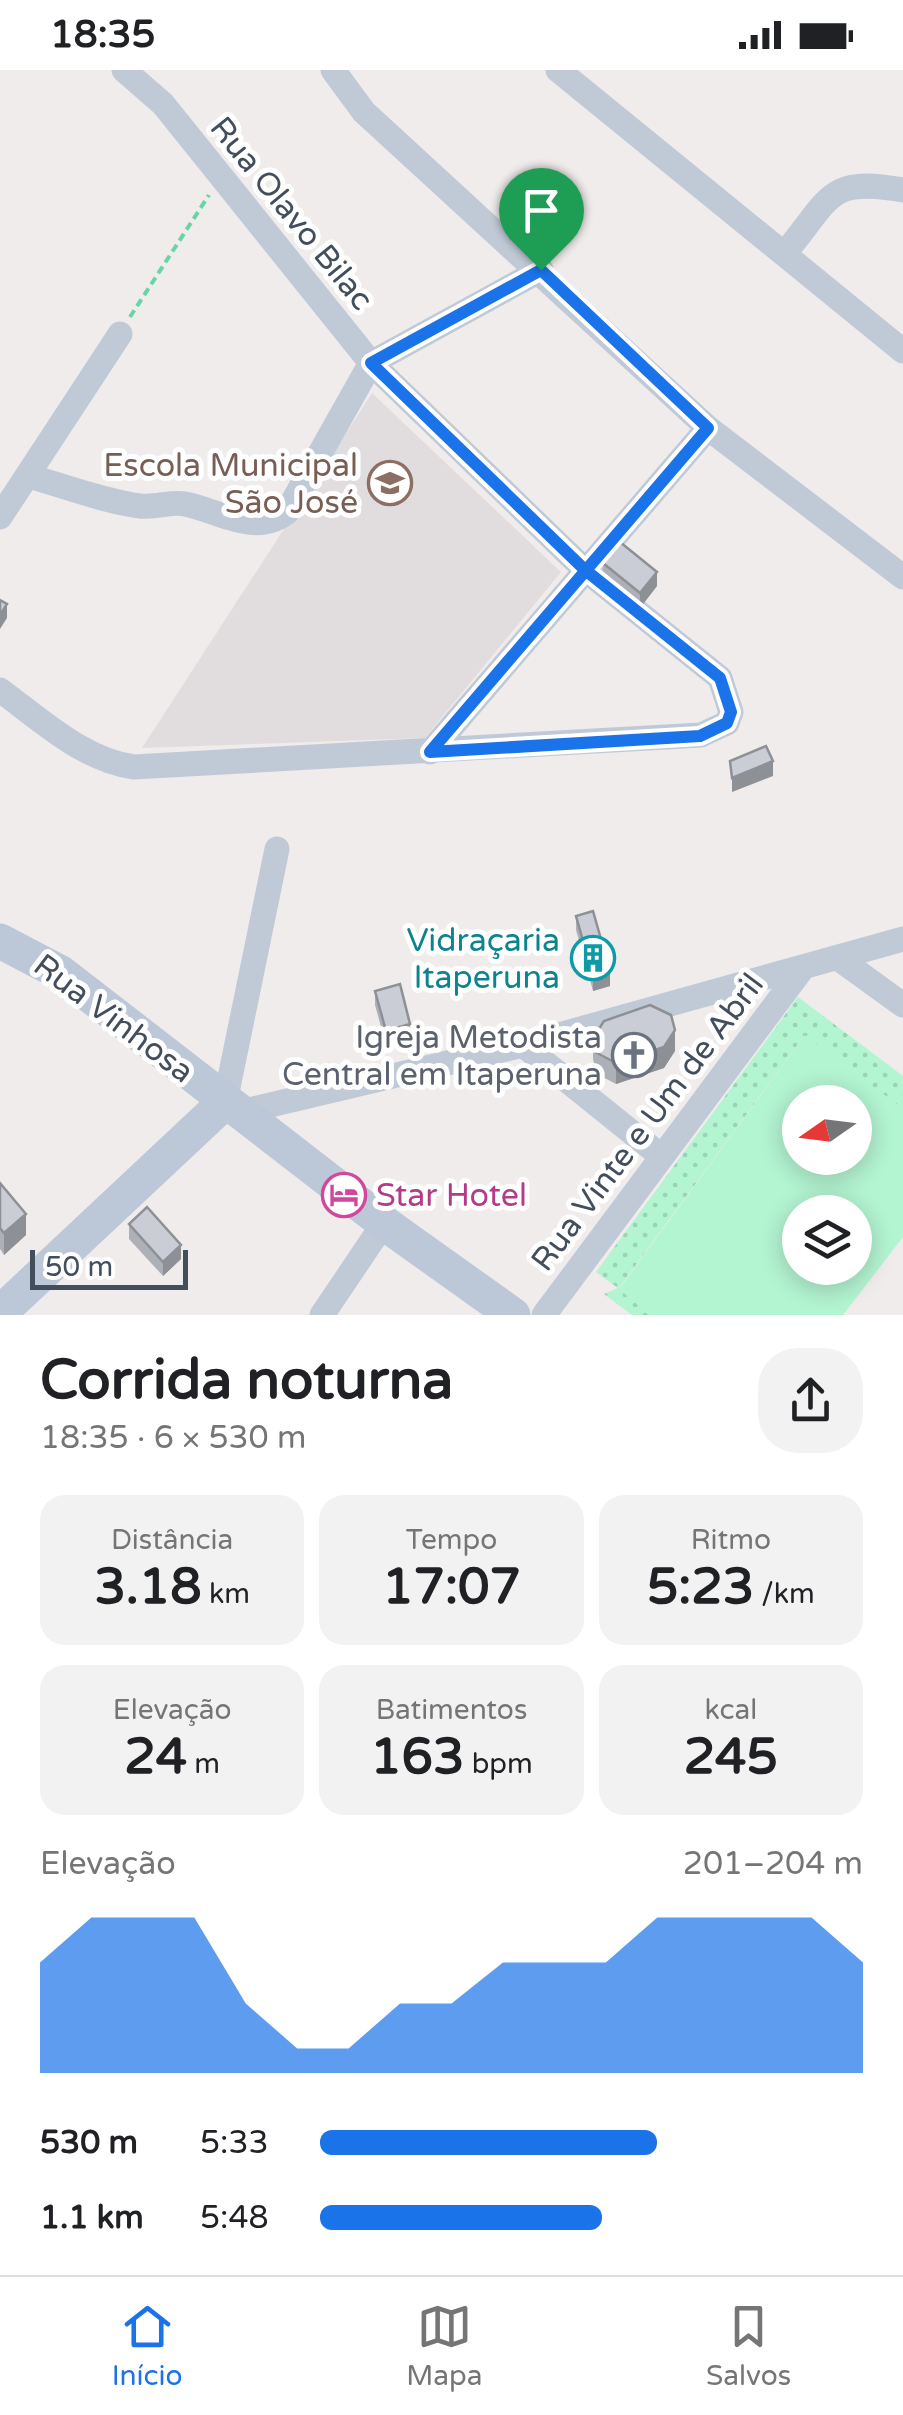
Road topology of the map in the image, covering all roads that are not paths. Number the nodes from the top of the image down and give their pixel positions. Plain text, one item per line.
1 (124, 70) edge
2 (334, 70) edge
3 (558, 70) edge
4 (903, 190) edge
5 (784, 254) junction
6 (541, 270) junction
7 (120, 334) road end
8 (903, 351) edge
9 (371, 363) junction
10 (708, 428) junction
11 (28, 476) junction
12 (0, 517) edge
13 (584, 569) junction
14 (903, 577) edge
15 (0, 690) edge
16 (430, 752) junction
17 (278, 848) dead end
18 (903, 939) edge
19 (0, 941) edge
20 (838, 958) junction
21 (802, 969) junction
22 (903, 1004) edge
23 (523, 1045) junction
24 (233, 1107) junction
25 (661, 1156) junction
26 (384, 1223) junction
27 (0, 1313) edge
28 (322, 1315) edge
29 (513, 1315) edge
30 (544, 1315) edge

1 - 9 street, Rua Olavo Bilac
2 - 6 street
3 - 5 street
4 - 5 street
5 - 8 street
6 - 9 street
6 - 10 street
7 - 11 street
9 - 11 street
9 - 13 street, Rua Olavo Bilac
10 - 13 street
10 - 14 street
11 - 12 street
13 - 16 street
13 - 16 street, Rua Olavo Bilac
15 - 16 street
17 - 24 street
18 - 20 street
19 - 24 main road, Rua Vinhosa
20 - 21 street
20 - 22 street
21 - 23 street
21 - 25 street, Rua Vinte e Um de Abril
23 - 24 street
23 - 25 street
24 - 26 main road, Rua Vinhosa
24 - 27 main road
25 - 30 street, Rua Vinte e Um de Abril
26 - 28 street
26 - 29 main road, Rua Vinhosa

